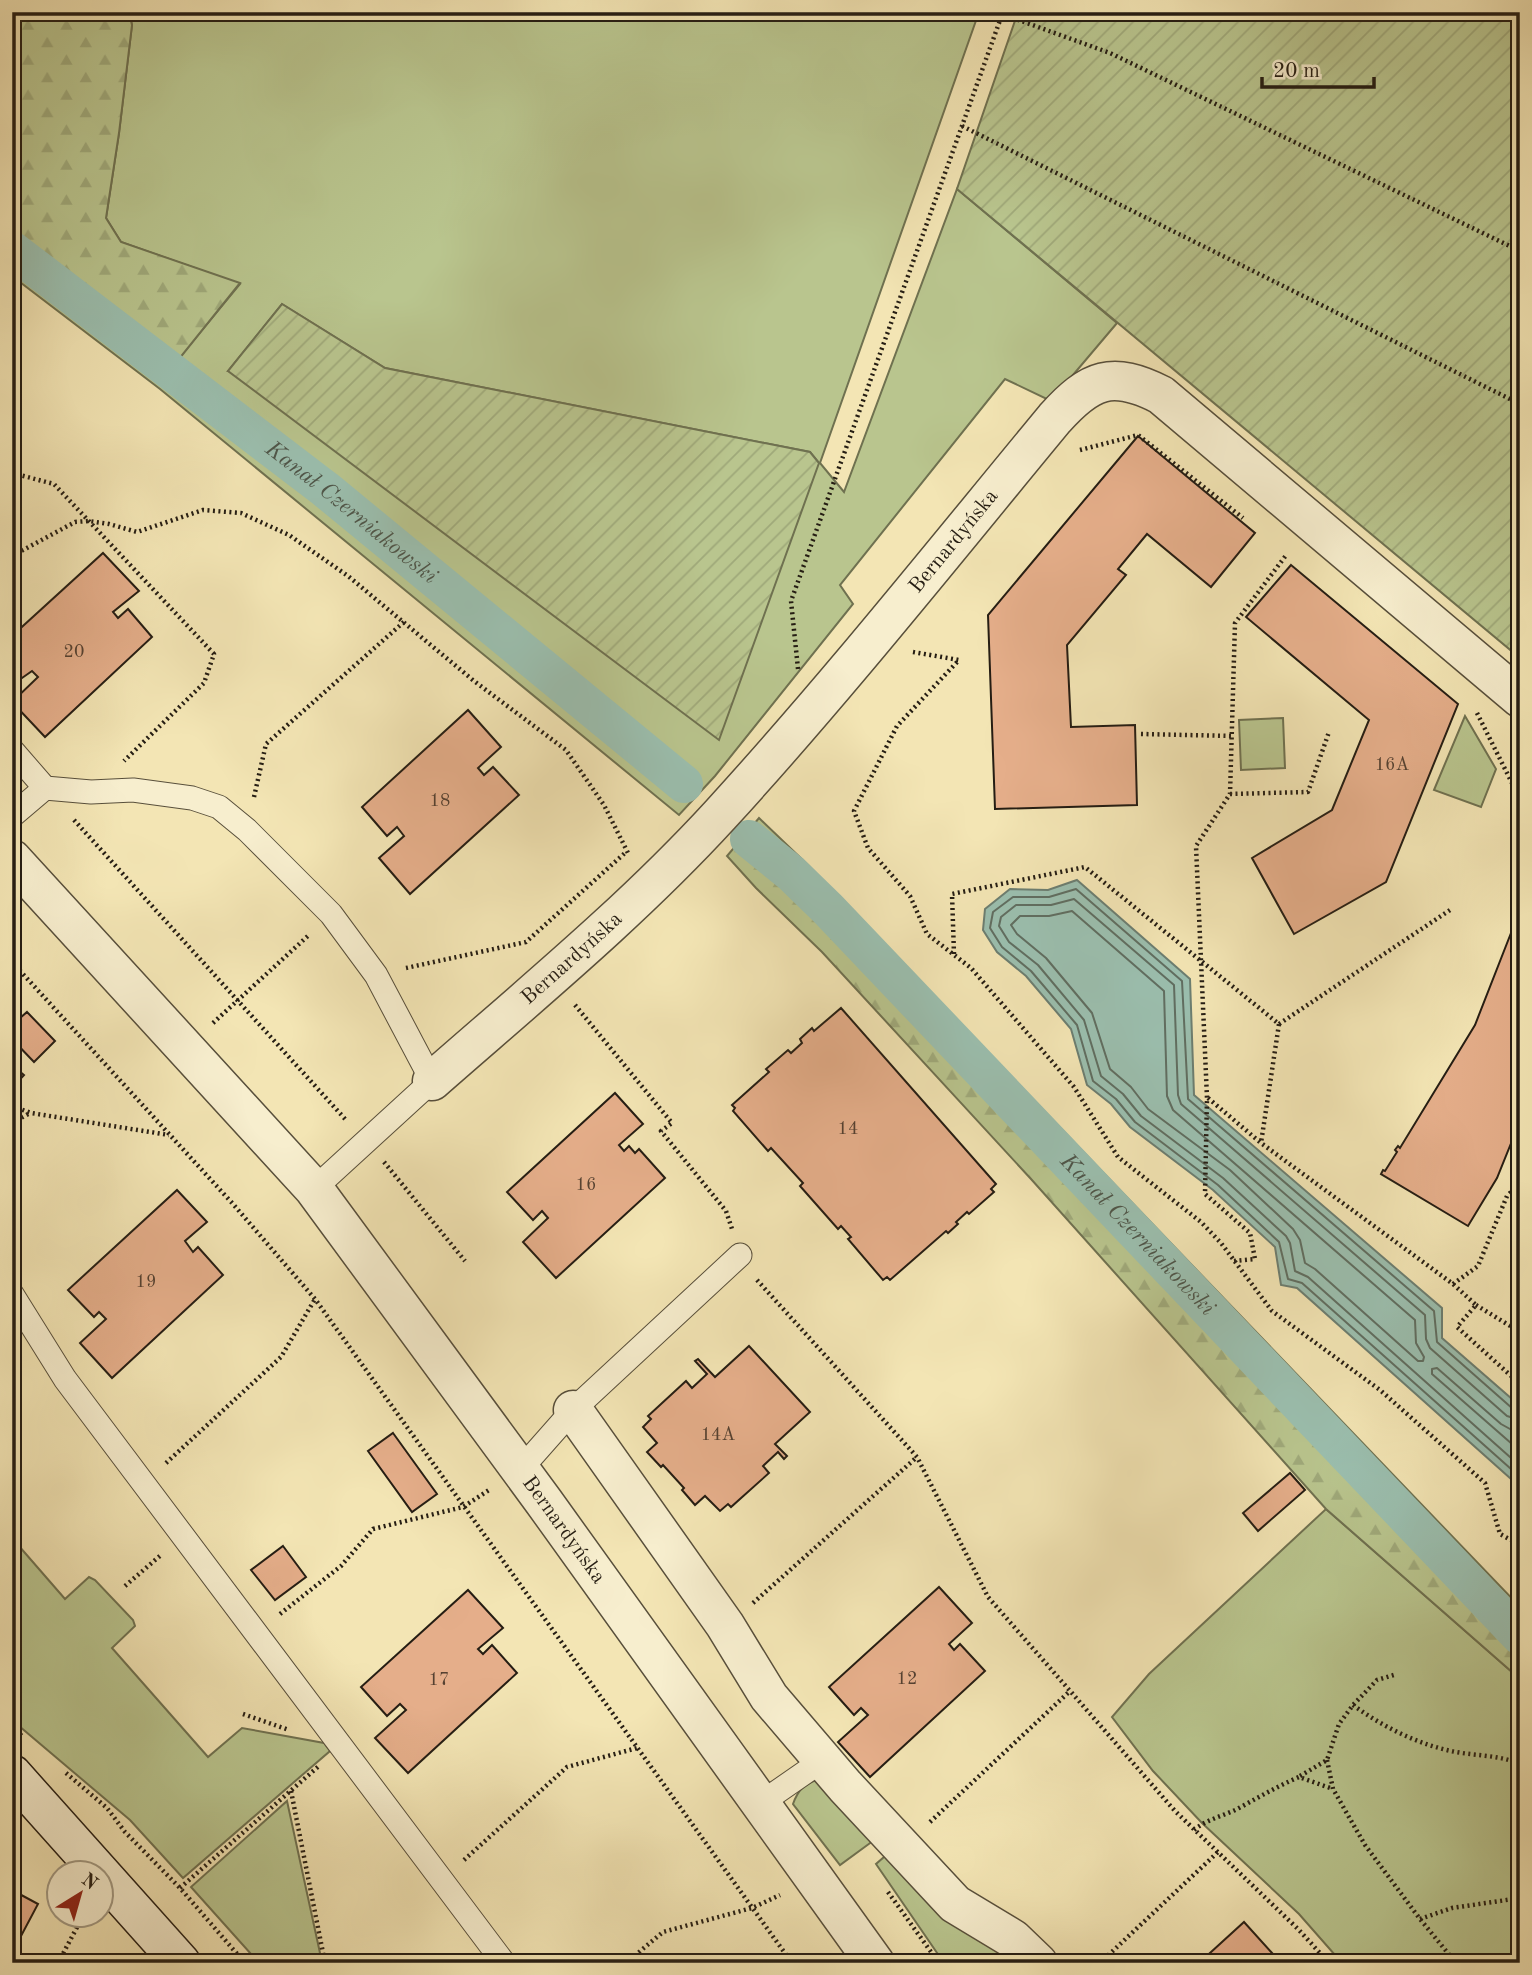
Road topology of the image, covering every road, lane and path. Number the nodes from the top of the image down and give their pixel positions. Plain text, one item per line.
1 (1002, 13) edge
2 (962, 126) junction
3 (1520, 251) edge
4 (1520, 404) edge
5 (1070, 453) dead end
6 (12, 472) edge
7 (1245, 520) dead end
8 (89, 521) junction
9 (1277, 545) dead end
10 (12, 556) edge
11 (405, 621) junction
12 (905, 651) dead end
13 (1520, 698) edge
14 (1476, 712) dead end
15 (803, 719) junction
16 (1329, 732) dead end
17 (1141, 734) dead end
18 (1232, 736) junction
19 (12, 750) edge
20 (45, 788) junction
21 (91, 792) junction
22 (1230, 794) junction
23 (1520, 799) edge
24 (12, 816) edge
25 (247, 830) junction
26 (12, 859) edge
27 (1450, 910) dead end
28 (331, 914) junction
29 (954, 955) junction
30 (12, 962) edge
31 (1201, 962) junction
32 (376, 975) junction
33 (238, 1001) junction
34 (574, 1004) dead end
35 (1279, 1024) junction
36 (185, 1046) junction
37 (432, 1081) junction
38 (1207, 1098) junction
39 (12, 1106) edge
40 (31, 1113) junction
41 (12, 1123) edge
42 (170, 1135) junction
43 (366, 1142) junction
44 (1261, 1143) junction
45 (1520, 1183) edge
46 (314, 1189) junction
47 (740, 1255) junction
48 (465, 1261) dead end
49 (1234, 1261) junction
50 (1454, 1284) junction
51 (12, 1294) edge
52 (315, 1299) junction
53 (1476, 1305) junction
54 (1520, 1332) edge
55 (1520, 1384) edge
56 (573, 1410) junction
57 (916, 1457) junction
58 (520, 1470) junction
59 (145, 1483) junction
60 (463, 1507) junction
61 (184, 1535) junction
62 (1520, 1545) edge
63 (125, 1586) dead end
64 (725, 1625) junction
65 (257, 1632) junction
66 (1397, 1674) dead end
67 (1070, 1691) junction
68 (1353, 1705) junction
69 (12, 1727) edge
70 (23, 1736) dead end
71 (341, 1746) junction
72 (637, 1748) junction
73 (823, 1760) junction
74 (1327, 1760) junction
75 (1520, 1764) edge
76 (65, 1773) dead end
77 (12, 1774) edge
78 (1299, 1777) junction
79 (1333, 1789) junction
80 (291, 1790) junction
81 (761, 1803) junction
82 (1194, 1830) junction
83 (904, 1847) junction
84 (1219, 1852) junction
85 (443, 1880) junction
86 (180, 1888) junction
87 (1520, 1898) edge
88 (752, 1908) junction
89 (1420, 1919) junction
90 (76, 1930) edge
91 (244, 1962) edge
92 (58, 1963) edge
93 (181, 1963) edge
94 (281, 1963) edge
95 (325, 1963) edge
96 (504, 1963) edge
97 (626, 1963) edge
98 (792, 1963) edge
99 (875, 1963) edge
100 (1038, 1963) edge
101 (1100, 1963) edge
102 (1329, 1963) edge
103 (1456, 1963) edge

1 - 2 path
1 - 3 path
2 - 4 path
2 - 15 path
5 - 7 path
6 - 8 path
8 - 10 path
8 - 11 path
8 - 21 path
9 - 18 path
11 - 25 path
11 - 32 path
12 - 29 path
13 - 15 street, Bernardyńska
14 - 23 path
15 - 37 street, Bernardyńska
16 - 22 path
17 - 18 path
18 - 22 path
19 - 20 lane
20 - 21 lane
20 - 24 lane
20 - 33 path
21 - 25 lane
22 - 31 path
25 - 28 lane
26 - 36 street, Bernardyńska
27 - 35 path
28 - 32 lane
28 - 33 path
29 - 31 path
29 - 49 path
30 - 42 path
31 - 35 path
31 - 38 path
32 - 37 lane
33 - 36 path
33 - 43 path
34 - 47 path
35 - 44 path
36 - 46 street, Bernardyńska
37 - 43 lane
38 - 44 path
38 - 49 path
39 - 40 path
40 - 41 path
40 - 42 path
42 - 52 path
43 - 46 lane
43 - 48 path
44 - 50 path
45 - 50 path
46 - 58 street, Bernardyńska
47 - 56 lane
47 - 57 path
49 - 62 path
50 - 53 path
51 - 59 lane
52 - 59 path
52 - 60 path
53 - 54 path
53 - 55 path
56 - 58 lane
56 - 64 street
57 - 64 path
57 - 67 path
58 - 60 path
58 - 81 street, Bernardyńska
59 - 61 lane
60 - 65 path
60 - 72 path
61 - 63 path
61 - 65 lane
64 - 73 street
65 - 71 lane
66 - 68 path
67 - 82 path
67 - 83 path
68 - 74 path
68 - 75 path
69 - 70 path
71 - 80 path
71 - 85 lane
72 - 85 path
72 - 88 path
73 - 81 lane
73 - 83 street
74 - 78 path
74 - 79 path
76 - 86 path
77 - 93 street
78 - 79 path
78 - 82 path
79 - 89 path
80 - 86 path
80 - 95 path
81 - 99 street, Bernardyńska
82 - 84 path
83 - 100 street
84 - 101 path
84 - 102 path
85 - 96 lane
86 - 91 path
87 - 89 path
88 - 97 path
88 - 98 path
89 - 103 path
90 - 92 path
91 - 94 path

